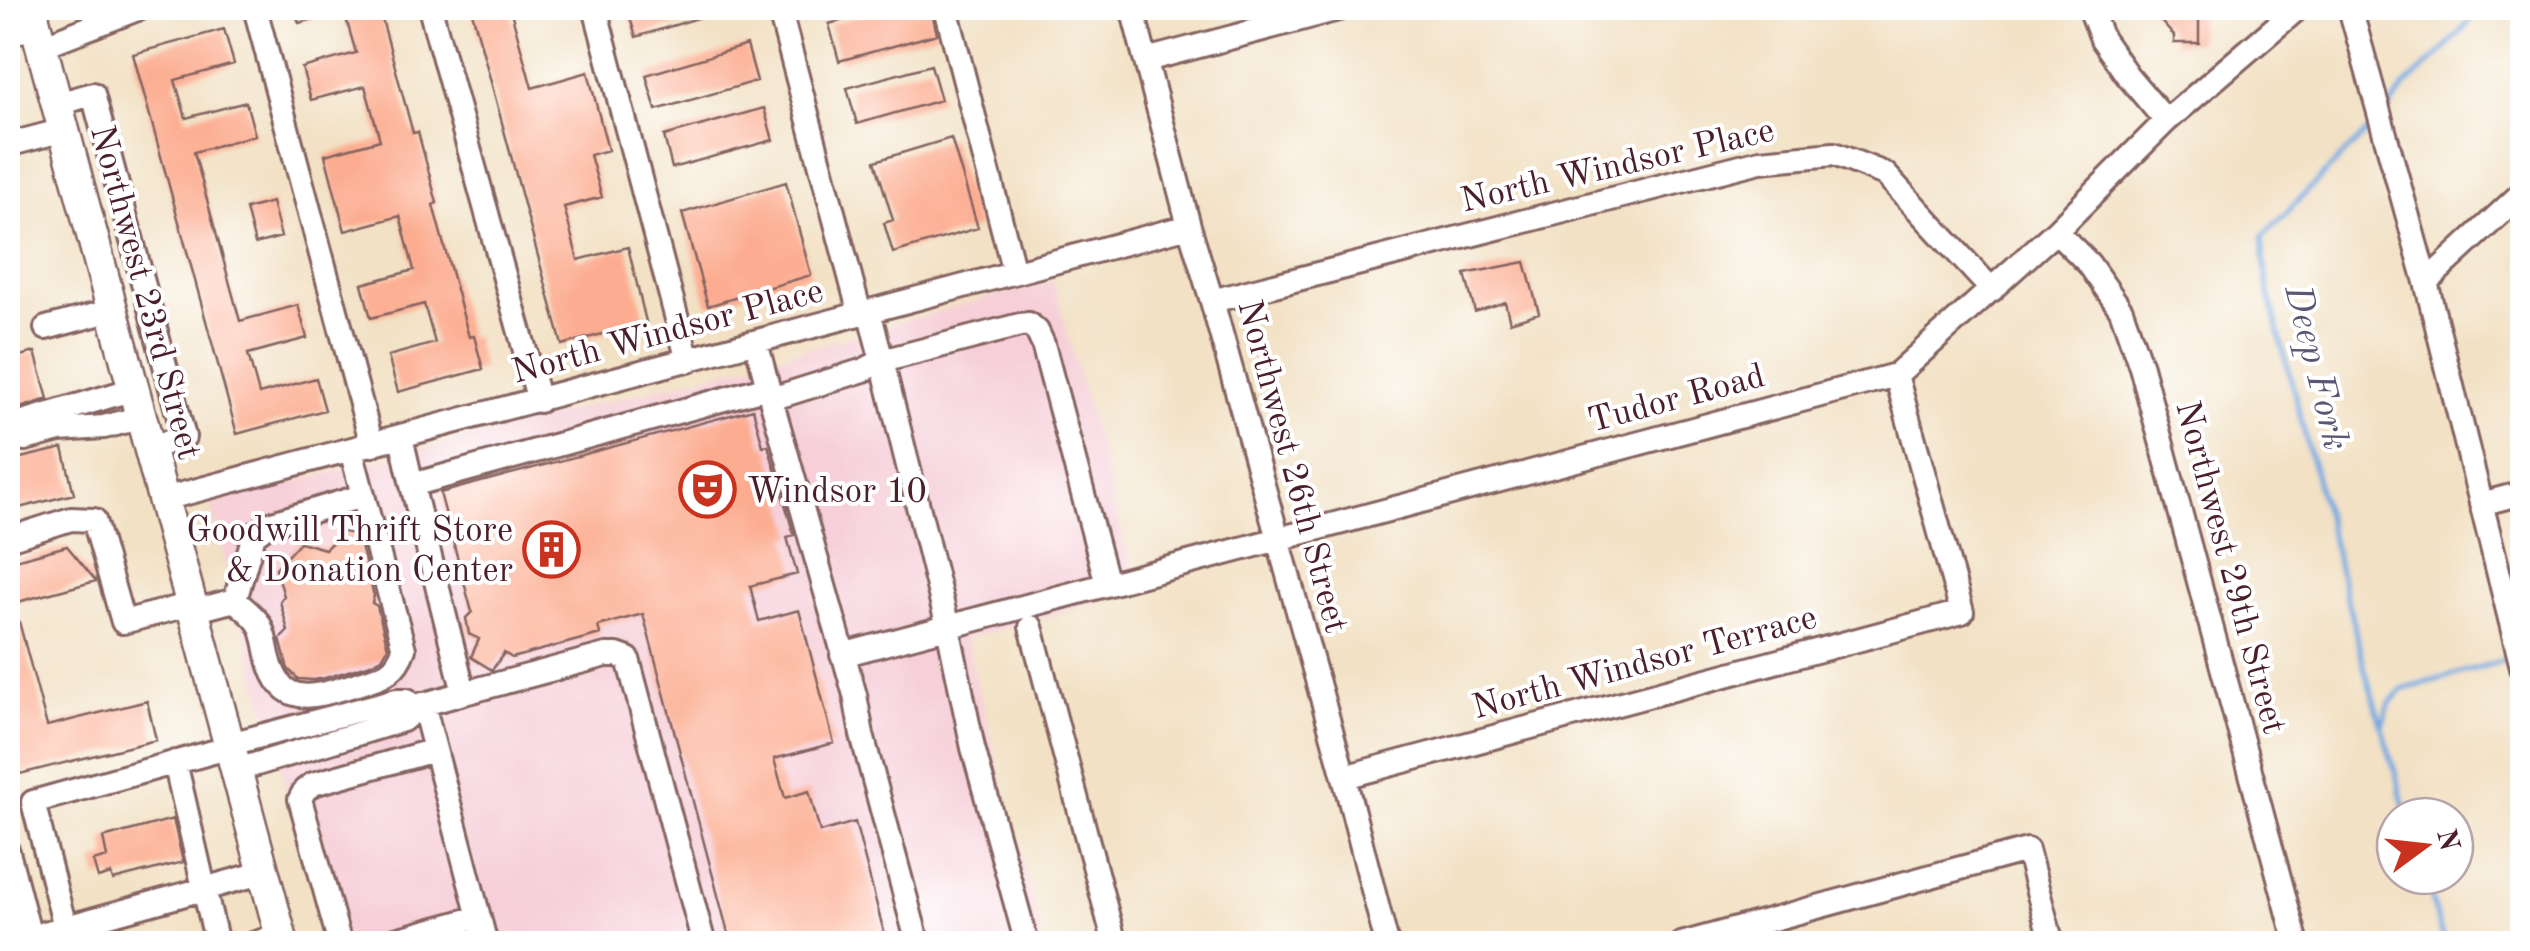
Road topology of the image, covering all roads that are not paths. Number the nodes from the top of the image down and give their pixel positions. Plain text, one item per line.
1 (140, 8) edge
2 (255, 8) edge
3 (430, 8) edge
4 (595, 8) edge
5 (779, 8) edge
6 (946, 8) edge
7 (1132, 8) edge
8 (1342, 8) edge
9 (2090, 8) edge
10 (2298, 8) edge
11 (2350, 8) edge
12 (29, 29) edge
13 (1146, 60) junction
14 (61, 117) junction
15 (2166, 121) junction
16 (11, 144) dead end
17 (2522, 193) edge
18 (1189, 226) junction
19 (2056, 231) junction
20 (1014, 272) junction
21 (2426, 282) junction
22 (144, 288) junction
23 (1992, 290) junction
24 (1212, 301) junction
25 (111, 303) junction
26 (864, 312) junction
27 (46, 328) dead end
28 (756, 342) junction
29 (688, 361) junction
30 (882, 361) junction
31 (1896, 375) junction
32 (770, 393) junction
33 (539, 401) junction
34 (138, 403) junction
35 (10, 434) edge
36 (402, 437) junction
37 (150, 448) junction
38 (362, 448) junction
39 (412, 485) junction
40 (2522, 492) edge
41 (362, 496) junction
42 (164, 500) junction
43 (2481, 504) junction
44 (8, 539) edge
45 (1277, 539) junction
46 (1115, 582) junction
47 (236, 600) junction
48 (193, 608) junction
49 (1031, 627) dead end
50 (948, 628) junction
51 (842, 656) junction
52 (2522, 667) edge
53 (464, 693) junction
54 (418, 706) junction
55 (434, 750) junction
56 (232, 754) junction
57 (174, 762) junction
58 (1344, 777) junction
59 (8, 852) edge
60 (264, 872) junction
61 (203, 889) junction
62 (479, 917) junction
63 (92, 920) junction
64 (65, 927) junction
65 (28, 940) edge
66 (272, 941) edge
67 (214, 943) edge
68 (98, 944) edge
69 (340, 944) edge
70 (382, 944) edge
71 (486, 944) edge
72 (704, 944) edge
73 (918, 944) edge
74 (1027, 944) edge
75 (1115, 944) edge
76 (1387, 944) edge
77 (1681, 944) edge
78 (2052, 944) edge
79 (2298, 944) edge

1 - 12 street
2 - 38 street
3 - 33 street
4 - 29 street
5 - 26 street
6 - 20 street
7 - 13 street, Northwest 26th Street
8 - 13 street
9 - 15 street
10 - 15 street, Tudor Road
11 - 21 street
12 - 14 main road, Northwest 23rd Street
13 - 18 street, Northwest 26th Street
14 - 16 street
14 - 22 street
14 - 25 main road, Northwest 23rd Street
15 - 19 street, Tudor Road
17 - 21 street
18 - 20 street, North Windsor Place
18 - 24 street, Northwest 26th Street
19 - 23 street, Tudor Road
19 - 79 street, Northwest 29th Street
20 - 26 street, North Windsor Place
21 - 43 street
22 - 25 street
22 - 37 street
23 - 24 street, North Windsor Place
23 - 31 street, Tudor Road
24 - 45 street, Northwest 26th Street
25 - 27 street
25 - 34 main road, Northwest 23rd Street
26 - 28 street, North Windsor Place
26 - 30 street
28 - 29 street, North Windsor Place
28 - 32 street
29 - 33 street, North Windsor Place
30 - 32 street
30 - 46 street
30 - 50 street
31 - 45 street, Tudor Road
31 - 58 street, North Windsor Terrace
32 - 39 street
32 - 51 street
33 - 36 street, North Windsor Place
34 - 35 street
34 - 37 main road, Northwest 23rd Street
36 - 38 street, North Windsor Place
36 - 39 street
37 - 42 main road, Northwest 23rd Street
38 - 41 street
38 - 42 street, North Windsor Place
39 - 53 street
40 - 43 street
41 - 47 street
41 - 47 street
42 - 48 main road, Northwest 23rd Street
43 - 52 street
44 - 48 street
45 - 46 street, Tudor Road
45 - 58 street, Northwest 26th Street
46 - 50 street, Tudor Road
47 - 48 street
48 - 56 main road, Northwest 23rd Street
49 - 75 street
50 - 51 street, Tudor Road
50 - 74 street
51 - 73 street
53 - 54 street
53 - 72 street
54 - 55 street
54 - 56 street
55 - 62 street
55 - 69 street
56 - 57 street
56 - 60 main road, Northwest 23rd Street
57 - 61 street
57 - 64 street
58 - 76 street, Northwest 26th Street
59 - 65 street
60 - 61 street
60 - 66 main road, Northwest 23rd Street
61 - 63 street
61 - 67 street
62 - 70 street
62 - 71 street
63 - 64 street
63 - 68 street
64 - 65 street
77 - 78 street

